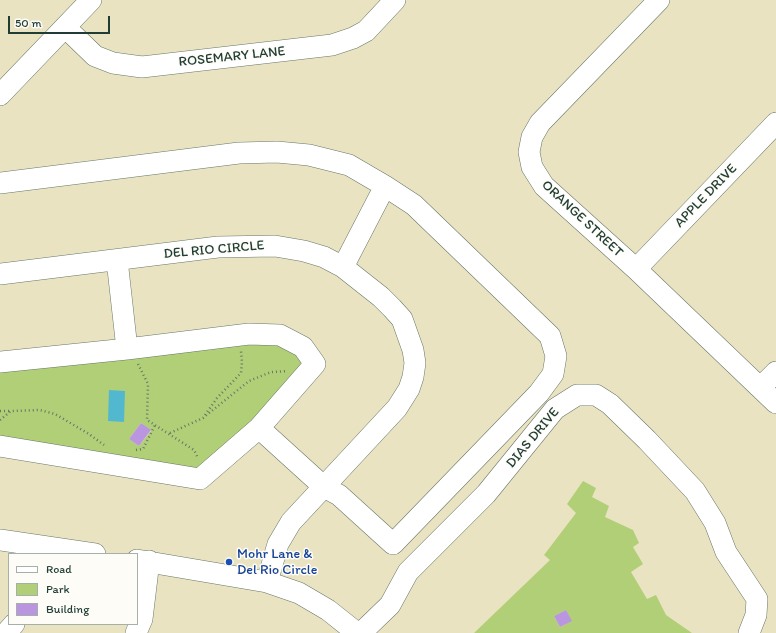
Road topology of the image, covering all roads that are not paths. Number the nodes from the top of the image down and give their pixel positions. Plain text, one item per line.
1 (91, 0) edge
2 (395, 0) edge
3 (659, 0) edge
4 (65, 27) junction
5 (0, 95) edge
6 (776, 123) edge
7 (0, 183) edge
8 (385, 186) junction
9 (117, 260) junction
10 (343, 267) junction
11 (636, 269) junction
12 (0, 274) edge
13 (127, 349) junction
14 (0, 362) edge
15 (776, 372) edge
16 (761, 387) junction
17 (776, 402) edge
18 (259, 428) junction
19 (0, 446) edge
20 (324, 487) junction
21 (0, 540) edge
22 (31, 550) edge
23 (78, 553) edge
24 (143, 561) edge
25 (267, 582) junction
26 (13, 625) edge
27 (6, 633) edge
28 (136, 633) edge
29 (357, 633) edge
30 (361, 633) edge
31 (749, 633) edge

1 - 4 street
2 - 4 street, ROSEMARY LANE
3 - 11 street, ORANGE STREET
4 - 5 street
6 - 11 street, APPLE DRIVE
7 - 8 street
8 - 10 street
8 - 20 street
9 - 10 street, DEL RIO CIRCLE
9 - 12 street, DEL RIO CIRCLE
9 - 13 street
10 - 20 street, DEL RIO CIRCLE
11 - 16 street, ORANGE STREET
13 - 14 street
13 - 18 street
15 - 16 street
16 - 17 street, ORANGE STREET
18 - 19 street
18 - 20 street
20 - 25 street, DEL RIO CIRCLE
21 - 22 street
22 - 23 street
24 - 25 street
24 - 28 street
25 - 29 street
26 - 27 street
30 - 31 street, DIAS DRIVE

